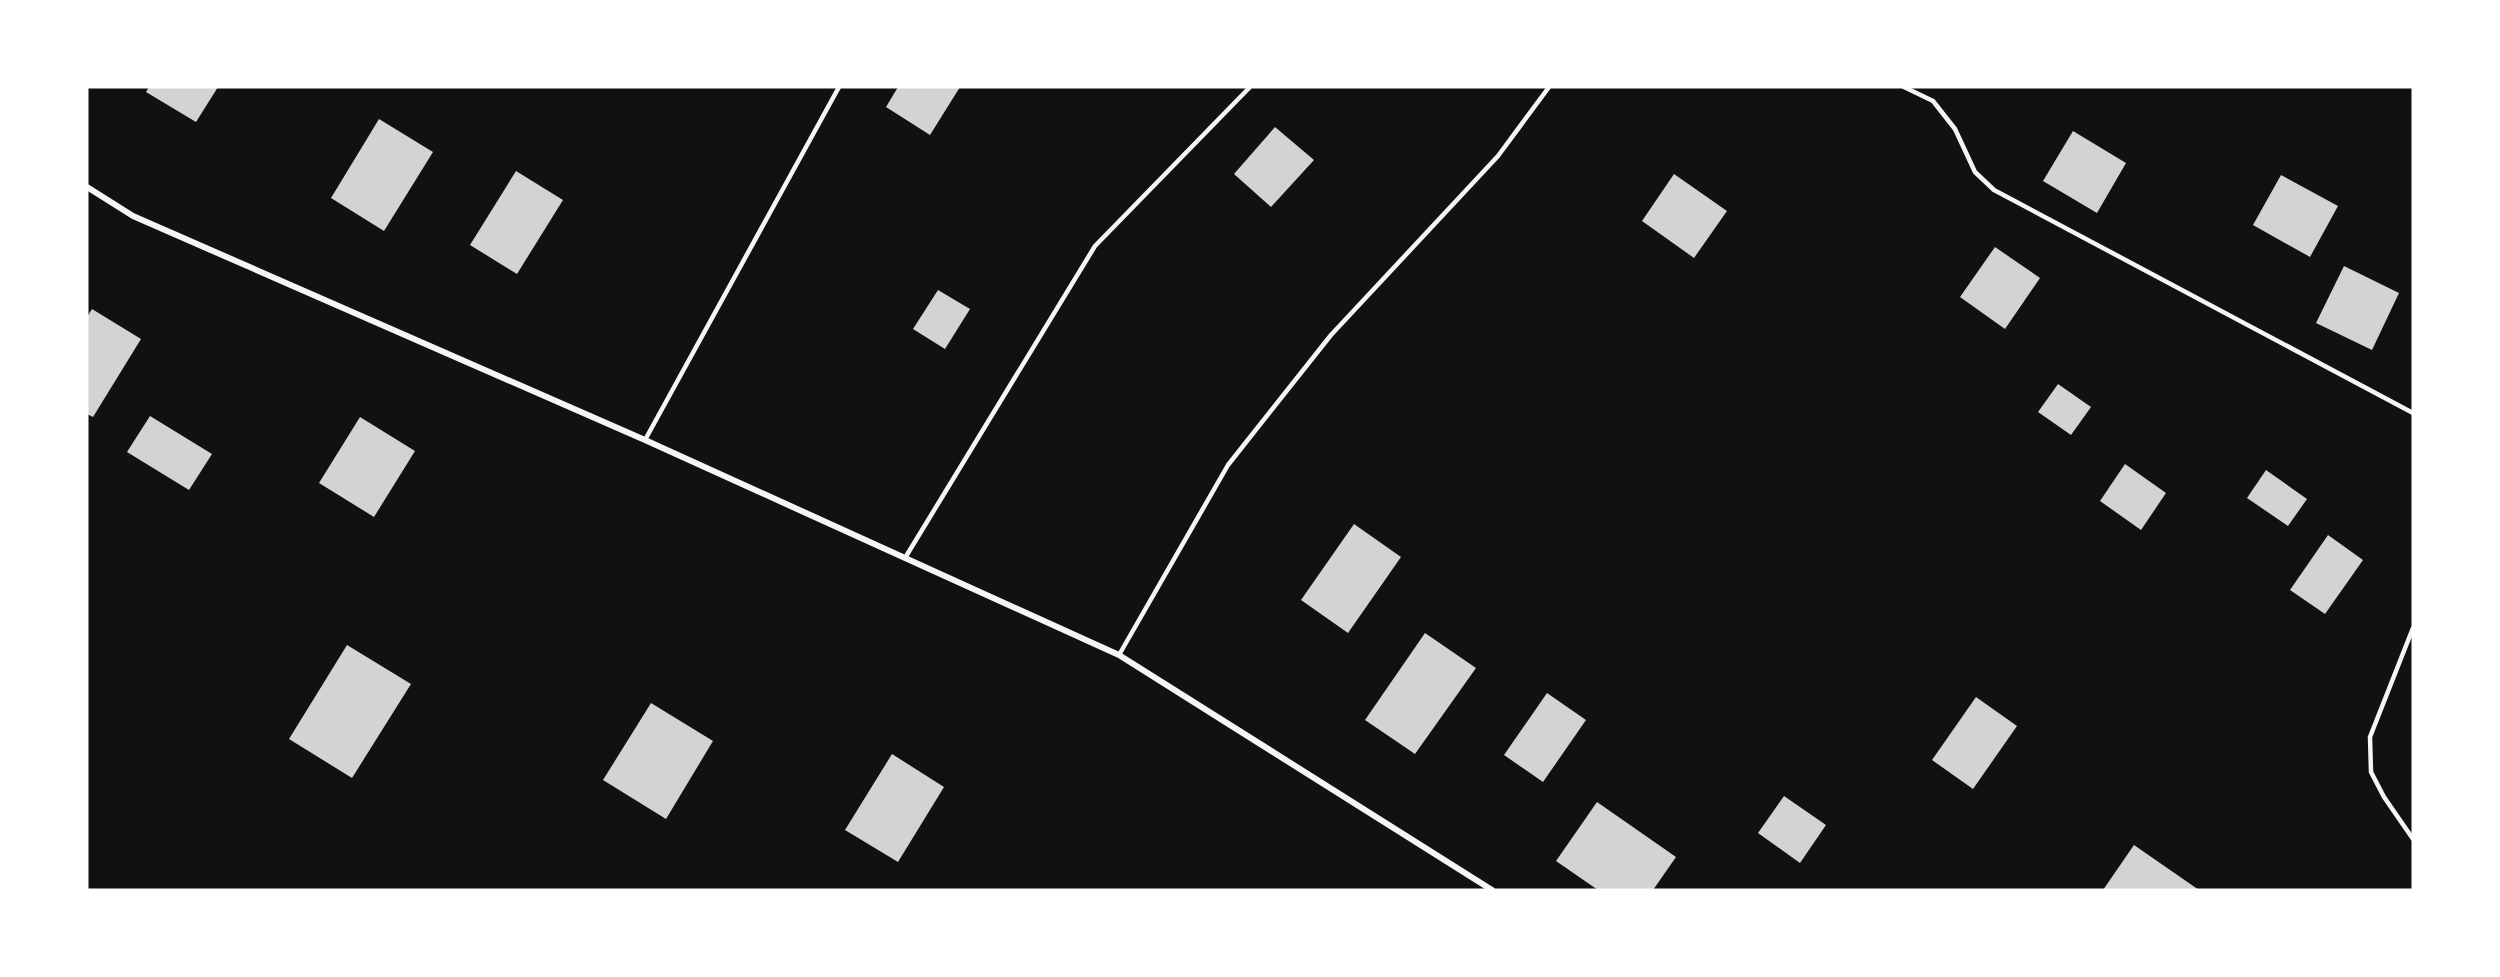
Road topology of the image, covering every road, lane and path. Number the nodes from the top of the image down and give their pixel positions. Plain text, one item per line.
1 (840, 87) edge
2 (1250, 87) edge
3 (1549, 87) edge
4 (1904, 87) edge
5 (87, 187) edge
6 (2413, 413) edge
7 (645, 440) junction
8 (905, 558) junction
9 (2413, 628) edge
10 (1119, 655) junction
11 (2413, 839) edge
12 (1492, 890) edge

1 - 7 lane
2 - 8 lane
3 - 10 lane
4 - 6 lane
5 - 7 street
7 - 8 street
8 - 10 street
9 - 11 lane
10 - 12 street

